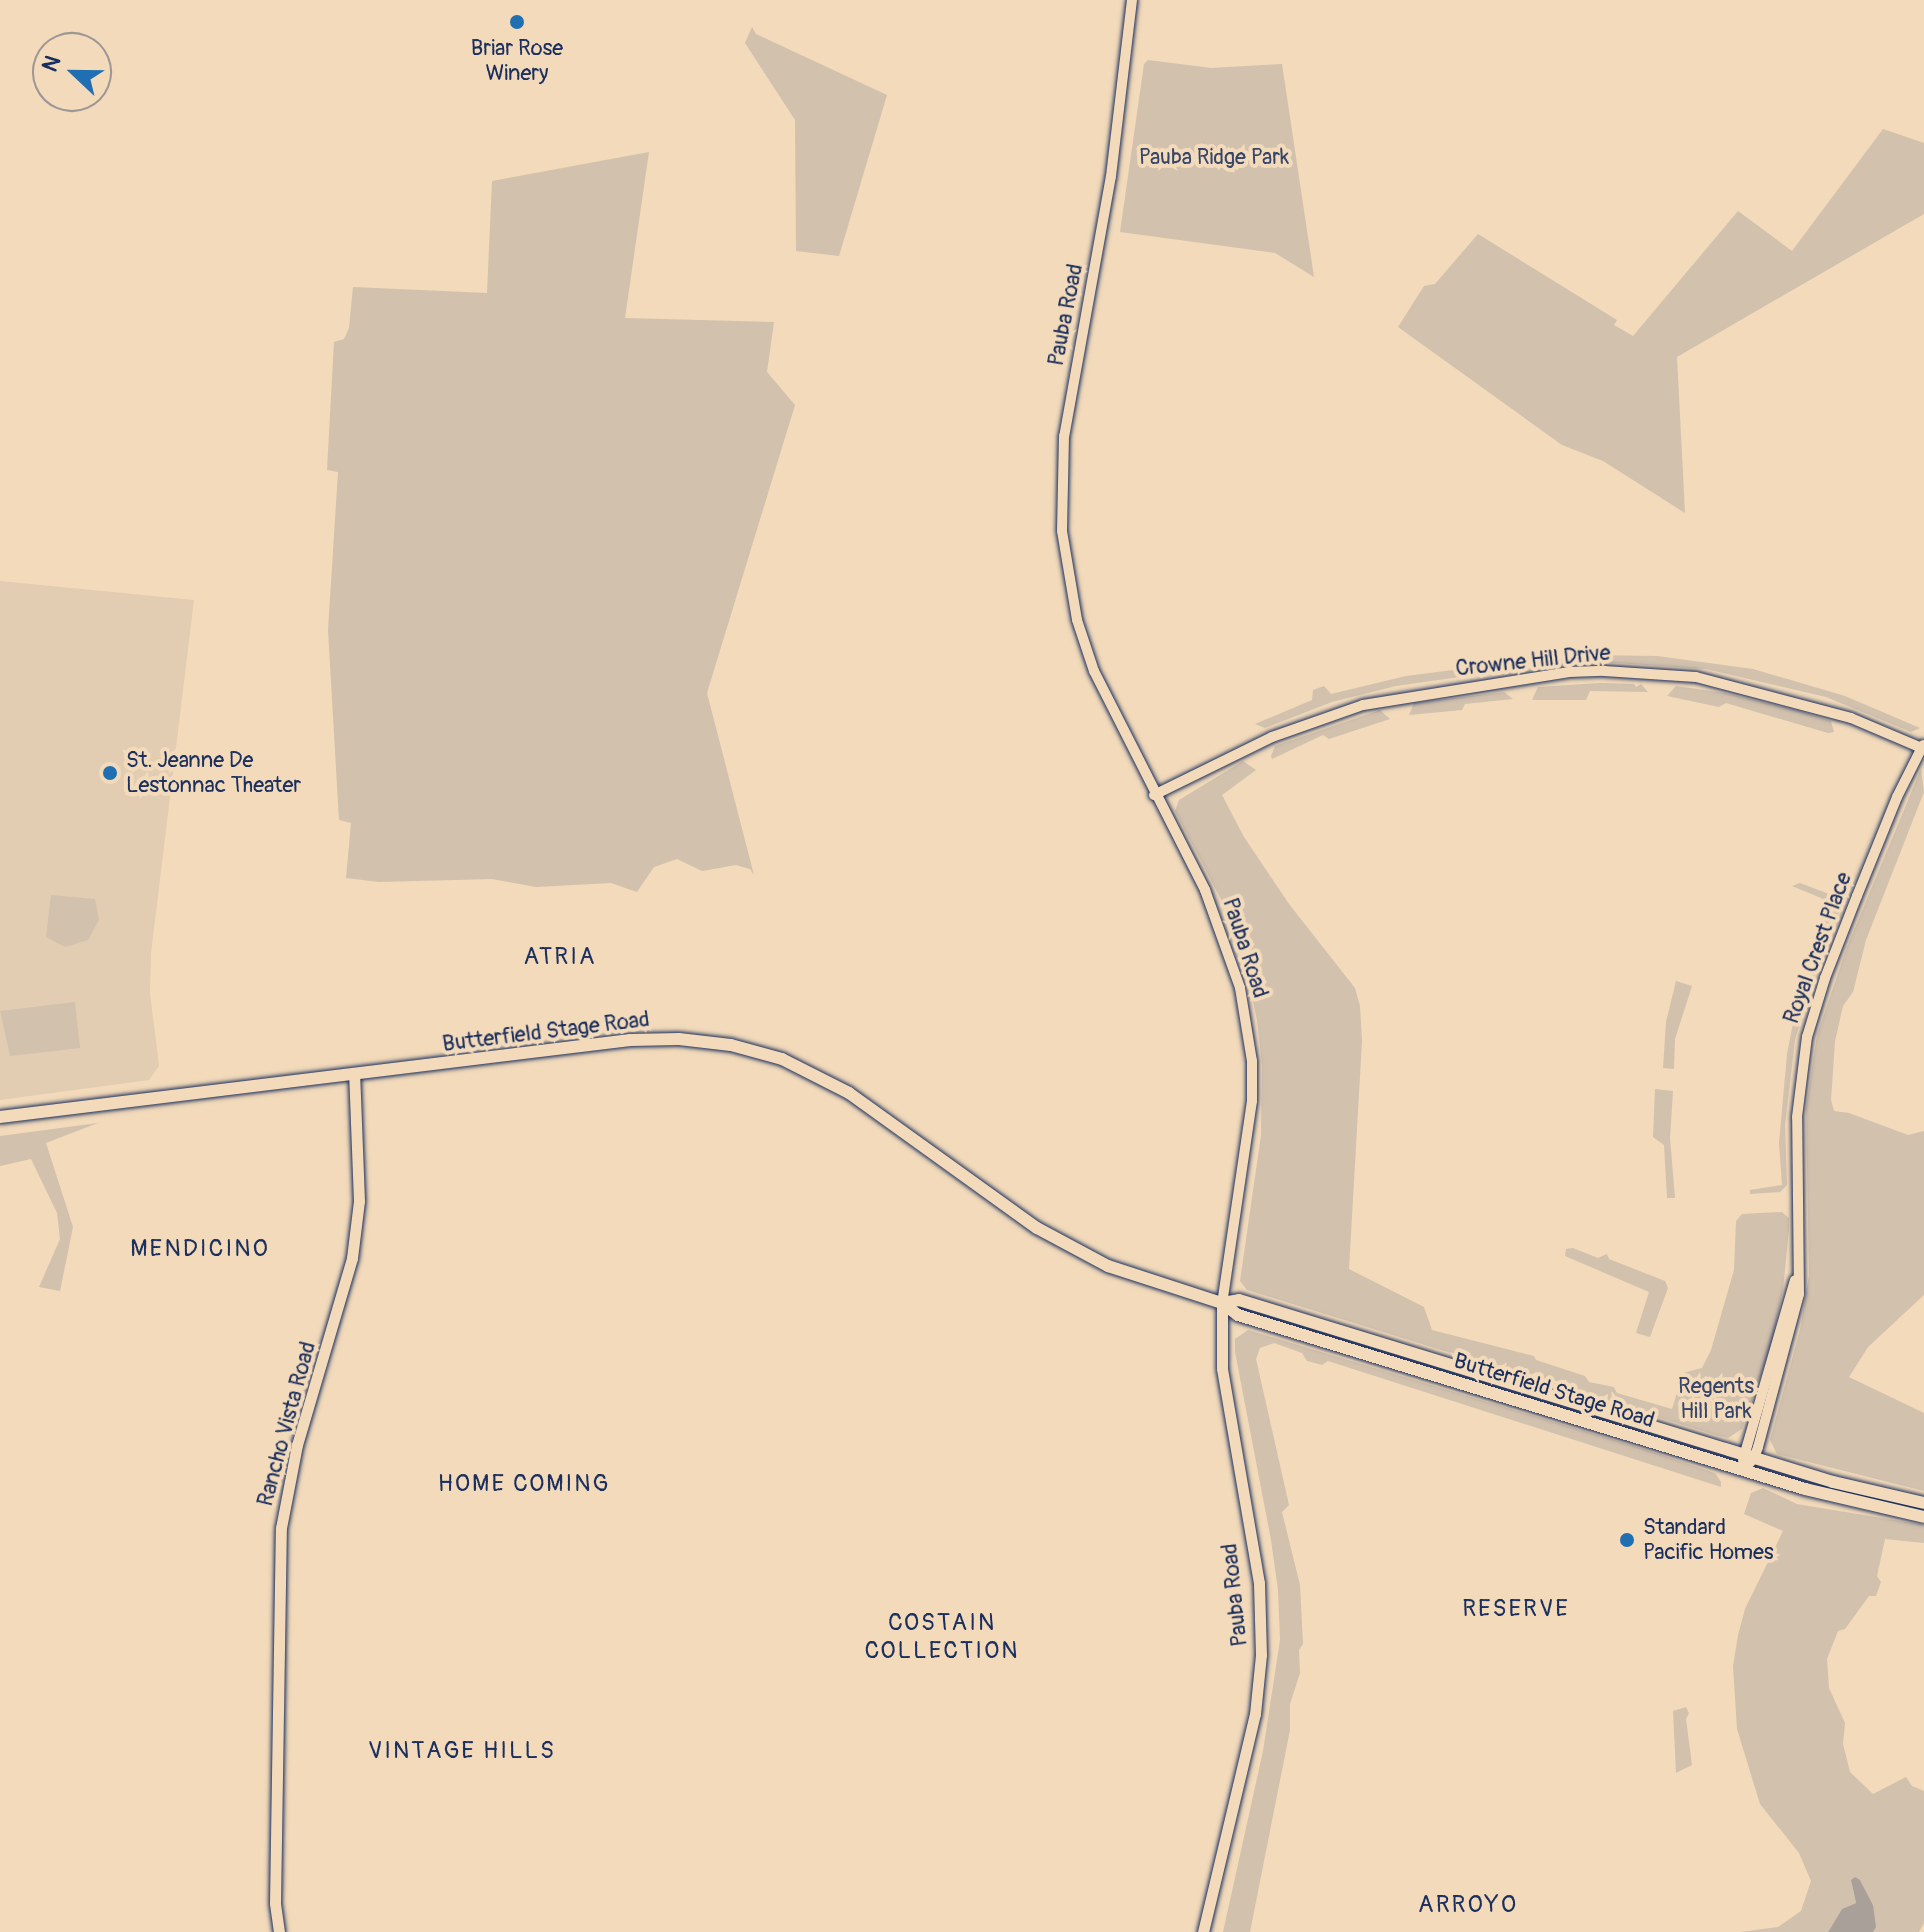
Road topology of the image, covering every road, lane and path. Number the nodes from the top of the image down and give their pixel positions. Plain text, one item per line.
1 (1132, 0) edge
2 (1923, 747) edge
3 (1154, 795) junction
4 (354, 1073) junction
5 (0, 1117) edge
6 (1222, 1303) junction
7 (1749, 1457) junction
8 (1743, 1470) junction
9 (1924, 1503) edge
10 (1924, 1517) edge
11 (279, 1932) edge
12 (1203, 1932) edge

1 - 3 street, Pauba Road
2 - 3 street, Crowne Hill Drive
2 - 7 street, Royal Crest Place
3 - 6 street, Pauba Road
4 - 5 main road, Butterfield Stage Road
4 - 6 main road, Butterfield Stage Road
4 - 11 main road, Rancho Vista Road
6 - 7 main road, Butterfield Stage Road
6 - 8 main road, Butterfield Stage Road
6 - 12 main road, Pauba Road
7 - 8 street, Royal Crest Place
7 - 9 main road, Butterfield Stage Road
8 - 10 main road, Butterfield Stage Road

